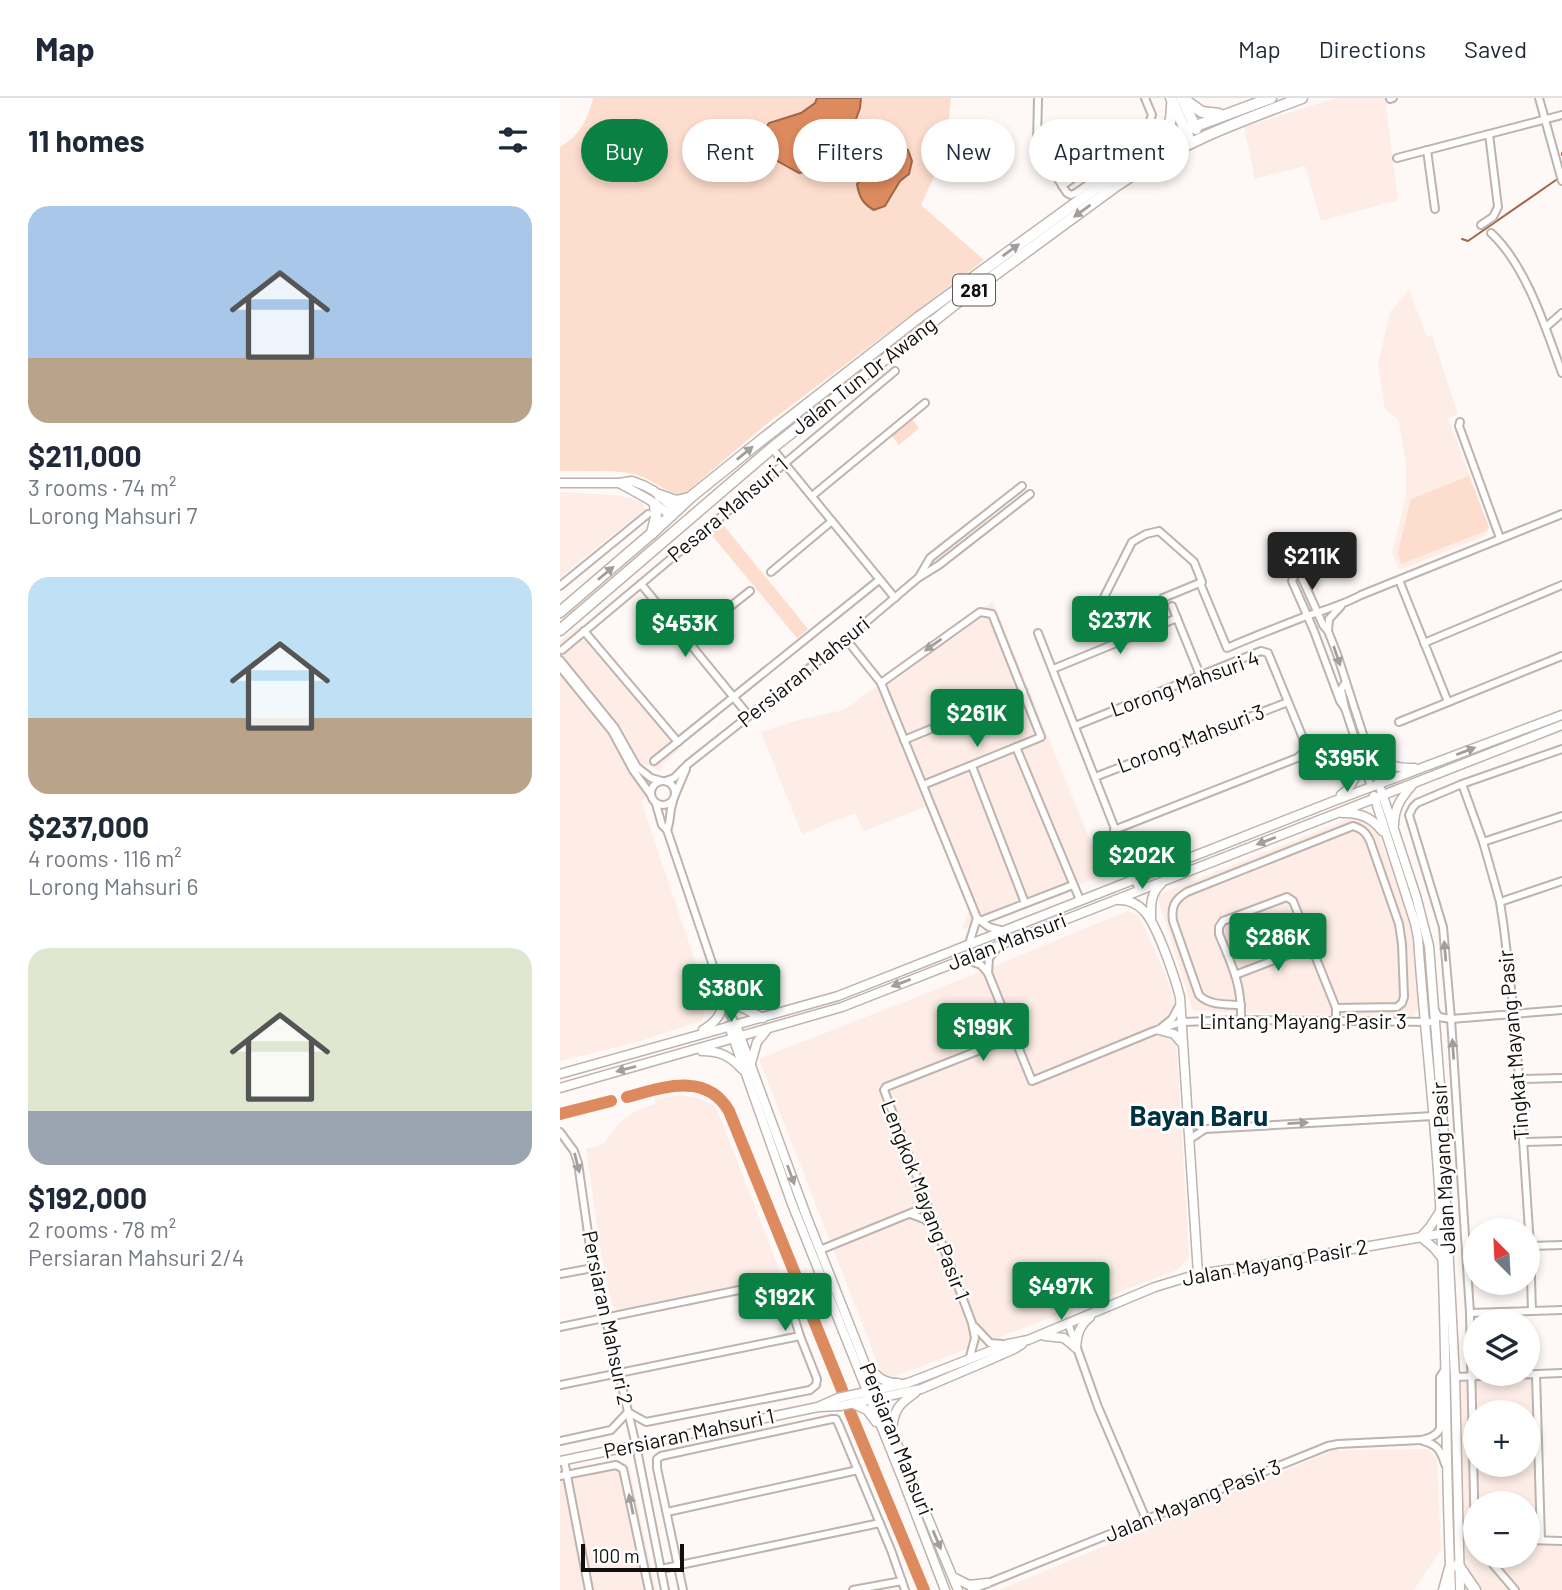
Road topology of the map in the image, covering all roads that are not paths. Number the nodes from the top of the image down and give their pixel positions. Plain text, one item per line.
1 (1038, 98) edge
2 (1145, 98) edge
3 (1271, 98) edge
4 (1302, 98) edge
5 (1539, 98) edge
6 (1177, 99) edge
7 (1227, 113) junction
8 (1562, 115) edge
9 (1172, 119) edge
10 (1545, 120) junction
11 (1190, 128) junction
12 (1489, 134) junction
13 (1195, 140) junction
14 (1427, 150) junction
15 (1397, 158) dead end
16 (1562, 181) edge
17 (1092, 182) edge
18 (1106, 182) edge
19 (1062, 186) junction
20 (1435, 209) dead end
21 (1481, 225) dead end
22 (1491, 233) dead end
23 (1562, 313) edge
24 (1546, 327) junction
25 (895, 371) dead end
26 (1562, 373) edge
27 (925, 403) dead end
28 (1460, 422) dead end
29 (772, 448) junction
30 (784, 463) junction
31 (560, 482) edge
32 (1022, 486) dead end
33 (1030, 494) dead end
34 (692, 496) junction
35 (812, 496) junction
36 (657, 500) junction
37 (696, 512) junction
38 (648, 514) dead end
39 (1562, 514) edge
40 (676, 515) junction
41 (832, 521) junction
42 (672, 533) junction
43 (651, 534) junction
44 (1500, 538) junction
45 (771, 572) dead end
46 (918, 578) junction
47 (879, 580) junction
48 (1399, 580) junction
49 (1200, 583) junction
50 (641, 584) junction
51 (1562, 585) edge
52 (560, 586) edge
53 (750, 591) dead end
54 (895, 598) junction
55 (1343, 605) junction
56 (1172, 606) dead end
57 (561, 608) edge
58 (1318, 612) junction
59 (1307, 616) junction
60 (1177, 618) junction
61 (560, 630) edge
62 (584, 631) junction
63 (1328, 631) junction
64 (1038, 633) dead end
65 (846, 639) junction
66 (687, 641) junction
67 (1424, 643) junction
68 (562, 650) dead end
69 (1562, 656) edge
70 (560, 660) edge
71 (560, 667) edge
72 (1053, 668) junction
73 (1200, 675) junction
74 (1346, 682) junction
75 (881, 683) junction
76 (1023, 691) junction
77 (733, 697) junction
78 (1287, 702) junction
79 (1448, 702) junction
80 (1345, 708) junction
81 (1562, 715) edge
82 (749, 716) junction
83 (1399, 722) dead end
84 (1562, 725) edge
85 (1074, 726) junction
86 (904, 740) junction
87 (678, 742) junction
88 (1016, 747) junction
89 (1562, 749) edge
90 (1364, 750) junction
91 (654, 761) dead end
92 (688, 764) junction
93 (972, 766) junction
94 (1423, 768) junction
95 (635, 769) junction
96 (1095, 777) junction
97 (664, 781) junction
98 (1415, 782) junction
99 (1462, 784) junction
100 (923, 785) junction
101 (1375, 786) junction
102 (651, 795) junction
103 (675, 796) junction
104 (1379, 796) junction
105 (1334, 801) junction
106 (656, 804) junction
107 (1329, 816) junction
108 (1562, 816) edge
109 (667, 830) junction
110 (1114, 830) junction
111 (1391, 834) junction
112 (1483, 842) junction
113 (1134, 879) junction
114 (1166, 880) junction
115 (1562, 881) edge
116 (1073, 885) junction
117 (1139, 890) junction
118 (1407, 899) junction
119 (1080, 900) junction
120 (1115, 900) junction
121 (1500, 902) junction
122 (1026, 903) junction
123 (1393, 905) junction
124 (979, 919) junction
125 (1151, 919) junction
126 (1004, 930) junction
127 (970, 944) junction
128 (999, 946) junction
129 (1311, 946) junction
130 (965, 958) junction
131 (988, 973) junction
132 (1235, 975) junction
133 (721, 989) junction
134 (1180, 997) junction
135 (1241, 1005) junction
136 (1432, 1006) junction
137 (1336, 1008) junction
138 (1562, 1010) edge
139 (1514, 1014) junction
140 (763, 1018) junction
141 (1451, 1019) junction
142 (1241, 1020) junction
143 (1336, 1020) junction
144 (1182, 1022) junction
145 (1424, 1022) junction
146 (1434, 1022) junction
147 (733, 1026) junction
148 (768, 1029) junction
149 (1157, 1031) junction
150 (1435, 1034) junction
151 (695, 1035) junction
152 (1013, 1037) junction
153 (737, 1038) junction
154 (1184, 1046) junction
155 (691, 1051) junction
156 (748, 1069) junction
157 (560, 1074) edge
158 (1562, 1078) edge
159 (1519, 1079) junction
160 (560, 1088) edge
161 (1433, 1116) junction
162 (1189, 1121) junction
163 (1205, 1129) junction
164 (560, 1132) edge
165 (1190, 1139) junction
166 (1562, 1141) edge
167 (1523, 1142) junction
168 (928, 1206) junction
169 (1440, 1210) junction
170 (908, 1214) junction
171 (1528, 1218) edge
172 (937, 1230) junction
173 (1445, 1233) junction
174 (1421, 1237) junction
175 (1562, 1245) edge
176 (1540, 1246) edge
177 (820, 1250) junction
178 (1442, 1258) junction
179 (593, 1268) junction
180 (560, 1274) edge
181 (1198, 1274) junction
182 (1470, 1309) edge
183 (1562, 1310) edge
184 (1098, 1311) junction
185 (1540, 1311) edge
186 (605, 1317) junction
187 (972, 1323) junction
188 (1068, 1323) junction
189 (560, 1327) edge
190 (800, 1336) junction
191 (1031, 1339) junction
192 (1008, 1344) junction
193 (1076, 1348) junction
194 (863, 1358) junction
195 (969, 1360) junction
196 (1446, 1364) junction
197 (858, 1370) junction
198 (618, 1373) junction
199 (1562, 1373) edge
200 (1540, 1374) edge
201 (1455, 1377) junction
202 (1463, 1377) edge
203 (908, 1383) junction
204 (560, 1385) edge
205 (1472, 1386) edge
206 (1536, 1386) edge
207 (920, 1389) junction
208 (1446, 1394) junction
209 (873, 1395) junction
210 (851, 1400) junction
211 (628, 1412) junction
212 (889, 1434) junction
213 (1421, 1440) junction
214 (560, 1441) edge
215 (636, 1446) junction
216 (562, 1461) edge
217 (858, 1470) junction
218 (1447, 1472) junction
219 (564, 1475) edge
220 (1474, 1491) edge
221 (667, 1512) junction
222 (1146, 1519) junction
223 (880, 1524) junction
224 (1541, 1540) joint
225 (1562, 1541) edge
226 (678, 1566) junction
227 (1454, 1567) junction
228 (1496, 1568) edge
229 (661, 1569) junction
230 (939, 1573) junction
231 (952, 1576) junction
232 (902, 1581) junction
233 (984, 1587) edge
234 (589, 1590) edge
235 (649, 1590) edge
236 (665, 1590) edge
237 (683, 1590) edge
238 (853, 1590) edge
239 (905, 1590) edge
240 (945, 1590) edge
241 (951, 1590) edge
242 (958, 1590) edge
243 (971, 1590) edge
244 (1444, 1590) edge
245 (1451, 1590) edge
246 (1460, 1590) edge
247 (1475, 1590) edge
248 (1515, 1590) edge

1 - 19 street
2 - 19 street
3 - 7 main road, Jalan Tun Dr Awang / 281
4 - 13 main road, Jalan Tun Dr Awang / 281
5 - 10 street
6 - 7 main road
6 - 9 main road
6 - 11 main road
7 - 11 main road, Jalan Tun Dr Awang / 281
8 - 10 street
10 - 12 street
10 - 16 street
11 - 13 main road
12 - 14 street
12 - 21 street
13 -> 29 main road, Jalan Tun Dr Awang / 281
14 - 15 street
14 - 20 street
17 - 19 street
34 -> 18 main road, Jalan Tun Dr Awang / 281
22 - 24 street
23 - 24 street
24 - 26 street
25 - 30 street, Pesara Mahsuri 1
27 - 35 street
28 - 44 street
29 - 30 street
29 - 37 main road, Jalan Tun Dr Awang / 281
30 - 35 street
30 - 50 street, Pesara Mahsuri 1
31 - 36 street
32 - 46 street, Persiaran Mahsuri
33 - 46 street, Persiaran Mahsuri
34 - 36 main road
34 - 40 main road, Jalan Tun Dr Awang / 281
35 - 41 street
36 - 40 street
36 - 43 main road
37 - 40 main road
37 - 42 main road, Jalan Tun Dr Awang / 281
38 - 52 street
39 - 44 street
40 - 42 main road
40 - 43 main road, Jalan Tun Dr Awang / 281
41 - 45 street
41 - 47 street
42 - 61 main road, Jalan Tun Dr Awang / 281
57 -> 43 main road, Jalan Tun Dr Awang / 281
44 - 48 street
46 - 54 street, Persiaran Mahsuri
47 - 54 street
47 - 77 street
48 - 55 street
48 - 67 street
49 - 49 street
49 - 59 street
50 - 62 street, Pesara Mahsuri 1
50 - 66 street
51 - 67 street
53 - 66 street
54 - 65 street, Persiaran Mahsuri
55 - 58 street
55 - 63 street
56 - 60 street
58 - 59 street
58 - 59 street
58 - 63 street
59 - 80 street
60 - 72 street
60 - 73 street
62 - 68 street, Pesara Mahsuri 1
62 - 87 street
63 -> 74 street
64 - 72 street
65 - 75 street
65 - 82 street, Persiaran Mahsuri
66 - 77 street
67 - 79 street
69 - 79 street
70 - 95 street
71 - 95 street
72 - 85 street
73 - 78 street, Lorong Mahsuri 4
73 - 85 street, Lorong Mahsuri 4
74 - 80 street
74 - 90 street
76 -> 75 street
75 - 86 street
76 - 86 street
76 - 88 street
77 - 82 street
77 - 87 street
78 - 96 street, Lorong Mahsuri 3
78 - 110 street, Lorong Mahsuri 4
79 - 83 street
80 - 90 street
94 -> 81 street, Jalan Mahsuri
82 - 92 street, Persiaran Mahsuri
84 - 98 street, Jalan Mahsuri
85 - 96 street
86 - 100 street
87 - 91 street
88 - 93 street
88 - 116 street
89 - 99 street
90 - 94 street
90 - 101 street
90 - 105 street
92 - 97 street, Persiaran Mahsuri
92 - 103 street, Persiaran Mahsuri
93 - 100 street
93 - 122 street
94 - 101 street, Jalan Mahsuri
95 - 97 street
95 - 102 street
96 - 110 street
97 - 102 street
97 - 103 street
98 - 104 street, Jalan Mahsuri
98 - 111 street
99 - 112 street, Tingkat Mayang Pasir
141 -> 99 street, Jalan Mayang Pasir
100 - 124 street
101 - 104 street, Jalan Mayang Pasir
101 - 105 street, Jalan Mahsuri
102 - 106 street
103 - 106 street
103 - 109 street, Persiaran Mahsuri
104 - 107 street, Jalan Mahsuri
104 - 111 street, Jalan Mayang Pasir
105 - 113 street, Jalan Mahsuri
106 - 109 street, Persiaran Mahsuri
107 - 111 street
107 -> 114 street, Jalan Mahsuri
108 - 112 street
109 - 133 street, Persiaran Mahsuri
110 - 113 street
111 - 118 street, Jalan Mayang Pasir
111 - 136 street, Jalan Mayang Pasir
112 - 121 street, Tingkat Mayang Pasir
113 - 117 street
113 - 119 street, Jalan Mahsuri
114 - 117 street, Jalan Mahsuri
114 - 125 street
115 - 121 street
116 - 119 street
116 - 122 street
117 - 120 street, Jalan Mahsuri
118 - 123 street
118 - 145 street, Jalan Mayang Pasir
119 - 126 street, Jalan Mahsuri
120 - 125 street
120 - 128 street, Jalan Mahsuri
121 - 139 street, Tingkat Mayang Pasir
122 - 124 street
123 - 135 street
123 - 137 street
124 - 126 street
124 - 127 street
125 - 134 street
126 - 127 street, Jalan Mahsuri
127 - 140 street, Jalan Mahsuri
128 - 130 street, Jalan Mahsuri
128 - 131 street
129 - 132 street
129 - 132 street
129 - 137 street
130 - 131 street
130 -> 148 street, Jalan Mahsuri
131 - 152 street
132 - 135 street
133 - 140 street
133 - 147 street, Persiaran Mahsuri
133 - 151 street
134 - 144 street
134 - 149 street
135 - 142 street
136 - 141 street
136 - 146 street, Jalan Mayang Pasir
137 - 143 street
138 - 139 street
139 - 141 street
139 - 159 street, Tingkat Mayang Pasir
140 - 147 street, Jalan Mahsuri
141 - 150 street
182 -> 141 street, Jalan Mayang Pasir
142 - 143 street, Lintang Mayang Pasir 3
142 - 144 street, Lintang Mayang Pasir 3
143 - 145 street, Lintang Mayang Pasir 3
144 - 149 street, Lintang Mayang Pasir 3
144 - 154 street
145 - 146 street, Lintang Mayang Pasir 3
145 - 161 street, Jalan Mayang Pasir
146 - 150 street, Jalan Mayang Pasir
147 - 151 street, Jalan Mahsuri
147 - 153 street, Persiaran Mahsuri
148 - 153 street, Jalan Mahsuri
148 - 156 street
149 - 152 street
149 - 154 street
150 - 173 street, Jalan Mayang Pasir
151 - 157 street, Jalan Mahsuri
152 - 168 street, Lengkok Mayang Pasir 1
153 - 155 street, Jalan Mahsuri
153 - 156 street, Persiaran Mahsuri
154 - 162 street
155 - 156 street
155 -> 160 street, Jalan Mahsuri
156 -> 177 street, Persiaran Mahsuri
156 - 197 street, Persiaran Mahsuri
158 - 159 street
159 - 167 street, Tingkat Mayang Pasir
163 -> 161 street
161 - 169 street, Jalan Mayang Pasir
162 - 163 street
162 - 165 street
163 - 165 street
164 -> 179 street, Persiaran Mahsuri 2
165 - 181 street
166 - 167 street
167 - 171 street, Tingkat Mayang Pasir
168 - 170 street
168 - 172 street, Lengkok Mayang Pasir 1
169 - 173 street, Jalan Mayang Pasir
169 - 174 street
170 - 172 street
170 - 177 street
172 - 187 street, Lengkok Mayang Pasir 1
173 - 174 street, Jalan Mayang Pasir 2
173 - 178 street, Jalan Mayang Pasir
173 - 201 street, Jalan Mayang Pasir
174 - 178 street
174 - 181 street, Jalan Mayang Pasir 2
175 - 176 street
177 - 194 street, Persiaran Mahsuri
178 - 196 street, Jalan Mayang Pasir
179 - 180 street
179 - 186 street, Persiaran Mahsuri 2
181 - 184 street, Jalan Mayang Pasir 2
183 - 185 street
184 - 188 street, Jalan Mayang Pasir 2
184 - 193 street
186 - 189 street
186 - 190 street, Persiaran Mahsuri 1
186 - 198 street, Persiaran Mahsuri 2
187 - 192 street, Lengkok Mayang Pasir 1
187 - 195 street, Lengkok Mayang Pasir 1
188 - 191 street, Jalan Mayang Pasir 2
188 - 193 street
190 - 198 street
190 - 211 street, Persiaran Mahsuri 1
191 - 192 street, Jalan Mayang Pasir 2
191 - 193 street
191 - 207 street, Jalan Mayang Pasir 2
192 - 195 street, Jalan Mayang Pasir 2
193 - 222 street
194 - 203 street
194 - 209 street, Persiaran Mahsuri
195 - 203 street, Jalan Mayang Pasir 2
196 - 201 street
196 - 208 street, Jalan Mayang Pasir
196 - 213 street
197 - 209 street, Persiaran Mahsuri
197 - 210 street
198 - 204 street
198 - 211 street, Persiaran Mahsuri 2
199 - 200 street
201 - 202 street
201 - 208 street
201 - 227 street, Jalan Mayang Pasir
203 - 209 street, Jalan Mayang Pasir 2
205 - 220 street, Jalan Mayang Pasir
206 - 224 street
207 - 209 street, Jalan Mayang Pasir 2
207 - 212 street
208 - 218 street, Jalan Mayang Pasir
209 - 210 street, Persiaran Mahsuri 1
209 - 212 street, Persiaran Mahsuri
210 - 212 street
210 - 215 street, Persiaran Mahsuri 1
211 - 214 street, Persiaran Mahsuri 1
211 - 215 street, Persiaran Mahsuri 2
212 - 230 street, Persiaran Mahsuri
212 -> 231 street, Persiaran Mahsuri
213 - 218 street
213 - 222 street, Jalan Mayang Pasir 3
215 - 216 street, Persiaran Mahsuri 1
215 - 229 street, Persiaran Mahsuri 2
216 - 219 street
217 - 221 street
217 - 221 street
217 - 223 street
218 - 227 street, Jalan Mayang Pasir
219 - 234 street
235 -> 219 street
221 - 226 street
222 - 233 street, Jalan Mayang Pasir 3
223 - 226 street
223 - 232 street
224 - 225 street
226 - 229 street
226 - 237 street
227 - 244 main road
227 - 245 street, Jalan Mayang Pasir
227 - 246 street, Jalan Mayang Pasir
227 - 247 main road
228 - 248 street
229 - 236 street, Persiaran Mahsuri 2
230 - 240 street, Persiaran Mahsuri
230 - 241 street
231 - 233 street
231 - 242 street, Persiaran Mahsuri
232 - 238 street
232 - 239 street
233 - 243 street, Jalan Mayang Pasir 3

